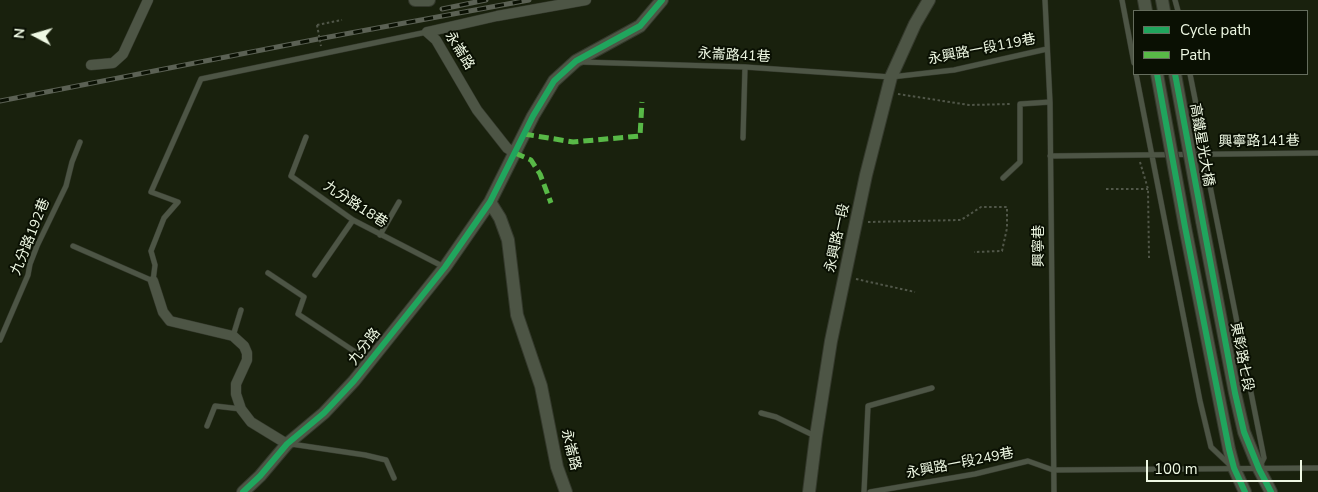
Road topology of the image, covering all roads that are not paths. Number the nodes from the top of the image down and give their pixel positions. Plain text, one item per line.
1 (148, 0) edge
2 (415, 0) edge
3 (429, 0) edge
4 (586, 0) edge
5 (662, 0) edge
6 (929, 0) edge
7 (1044, 0) edge
8 (1122, 0) edge
9 (427, 32) junction
10 (1047, 49) junction
11 (1133, 58) edge
12 (576, 61) junction
13 (91, 65) dead end
14 (745, 68) junction
15 (1136, 75) edge
16 (1158, 75) edge
17 (1175, 75) edge
18 (1190, 75) edge
19 (891, 77) junction
20 (1050, 102) junction
21 (306, 138) dead end
22 (743, 138) dead end
23 (80, 142) dead end
24 (1318, 152) edge
25 (515, 153) junction
26 (1151, 154) junction
27 (1206, 154) junction
28 (1050, 156) junction
29 (1003, 178) dead end
30 (398, 202) dead end
31 (490, 202) junction
32 (353, 220) junction
33 (1202, 222) joint
34 (380, 235) junction
35 (73, 246) dead end
36 (444, 268) junction
37 (268, 272) dead end
38 (315, 274) dead end
39 (153, 282) junction
40 (241, 310) dead end
41 (233, 336) junction
42 (0, 340) edge
43 (370, 361) junction
44 (932, 388) dead end
45 (241, 409) junction
46 (761, 413) dead end
47 (207, 426) dead end
48 (816, 436) junction
49 (287, 444) junction
50 (1234, 468) junction
51 (1318, 468) edge
52 (1259, 469) junction
53 (1053, 470) junction
54 (394, 478) dead end
55 (890, 490) edge
56 (243, 492) edge
57 (566, 492) edge
58 (809, 492) edge
59 (864, 492) edge
60 (870, 492) edge
61 (1054, 492) edge
62 (1245, 492) edge
63 (1271, 492) edge

1 - 13 street
2 - 3 street
4 - 9 street
5 - 12 street
6 - 19 street, 永興路一段
7 - 10 lane, 興寧巷
8 - 11 lane
9 - 25 street, 永崙路
9 - 39 lane, 永崙路
10 - 19 lane, 永興路一段119巷
10 - 20 lane, 興寧巷
12 - 14 lane, 永崙路41巷
12 - 25 street
14 - 19 lane, 永崙路41巷
14 - 22 lane
15 - 26 lane
16 - 50 street, bridge
17 - 33 street, 高鐵星光大橋, bridge
18 - 27 lane
19 - 48 street, 永興路一段
20 - 28 lane, 興寧巷
20 - 29 lane
21 - 32 lane, 九分路18巷
23 - 42 lane, 九分路192巷
24 - 27 lane, 興寧路141巷
25 - 31 street
26 - 27 lane, 興寧路141巷
26 - 28 lane, 興寧路141巷
26 - 50 lane
27 - 52 lane
28 - 53 lane, 興寧巷
30 - 34 lane
31 - 36 street, 九分路
31 - 57 street, 永崙路
32 - 34 lane, 九分路18巷
32 - 38 lane
33 - 52 street, 東彰路七段
34 - 36 lane, 九分路18巷
35 - 39 lane
36 - 43 street, 九分路
37 - 43 lane
39 - 41 street
40 - 41 lane
41 - 45 street
43 - 49 street, 九分路
44 - 59 lane
45 - 47 lane
45 - 49 street
46 - 48 lane
48 - 58 street, 永興路一段
49 - 54 lane
49 - 56 street, 九分路
50 - 52 lane
50 - 53 lane
50 - 62 street
51 - 52 lane
52 - 63 street, 東彰路七段
53 - 55 lane, 永興路一段249巷
53 - 61 lane, 興寧巷
55 - 60 lane, 永興路一段249巷

